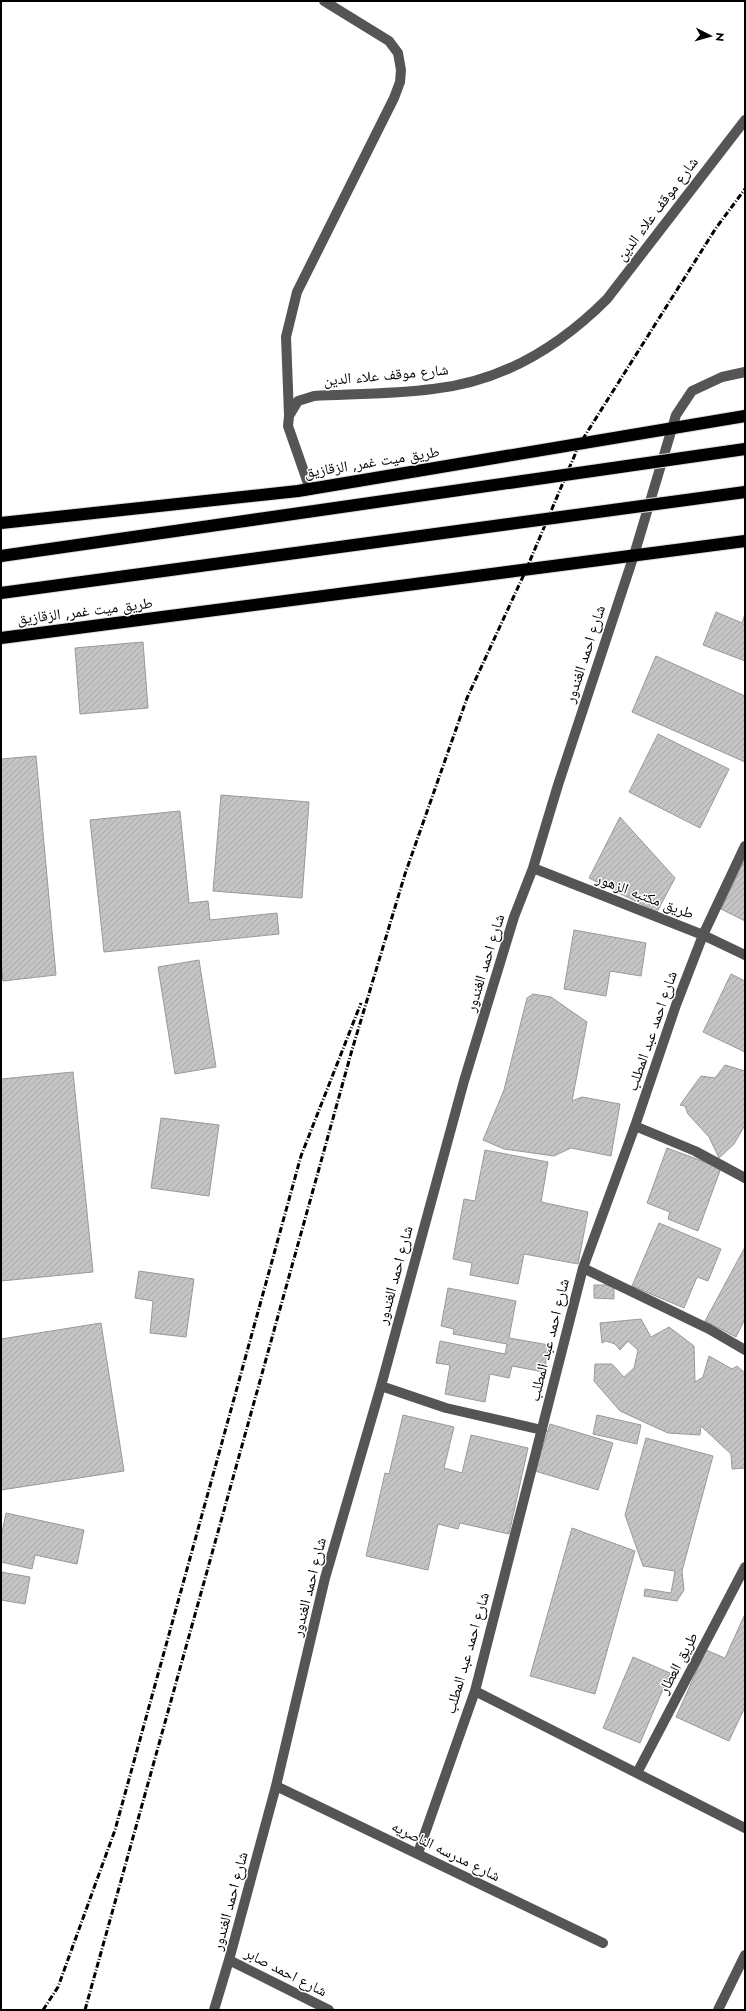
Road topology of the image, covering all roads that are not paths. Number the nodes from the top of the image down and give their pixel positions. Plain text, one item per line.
1 (324, 1) edge
2 (745, 120) edge
3 (745, 372) edge
4 (290, 416) junction
5 (745, 416) edge
6 (672, 427) junction
7 (745, 449) edge
8 (310, 488) junction
9 (745, 492) edge
10 (1, 523) edge
11 (745, 541) edge
12 (634, 555) junction
13 (1, 556) edge
14 (1, 593) edge
15 (1, 638) edge
16 (745, 846) edge
17 (533, 868) junction
18 (703, 935) junction
19 (745, 955) edge
20 (635, 1126) junction
21 (745, 1178) edge
22 (583, 1268) junction
23 (745, 1350) edge
24 (381, 1386) junction
25 (542, 1430) junction
26 (745, 1567) edge
27 (474, 1691) junction
28 (637, 1773) junction
29 (276, 1786) junction
30 (745, 1828) edge
31 (418, 1853) junction
32 (603, 1943) dead end
33 (745, 1955) edge
34 (229, 1960) junction
35 (214, 2010) edge
36 (329, 2010) edge
37 (718, 2010) edge

1 - 4 street
2 - 4 street, شارع موقف علاء الدين
3 - 6 street, شارع احمد الغندور
4 - 8 street
5 - 6 highway, طريق ميت غمر, الزقازيق
6 - 8 highway, طريق ميت غمر, الزقازيق
6 - 12 street, شارع احمد الغندور
7 - 13 highway, bridge
8 - 10 highway, طريق ميت غمر, الزقازيق
9 - 14 highway, طريق ميت غمر, الزقازيق, bridge
11 - 12 highway, طريق ميت غمر, الزقازيق
12 - 15 highway, طريق ميت غمر, الزقازيق
12 - 17 street, شارع احمد الغندور
16 - 18 street, شارع احمد عبد المطلب
17 - 18 street, طريق مكتبه الزهور
17 - 24 street, شارع احمد الغندور
18 - 19 street, طريق مكتبه الزهور
18 - 20 street, شارع احمد عبد المطلب
20 - 21 street
20 - 22 street, شارع احمد عبد المطلب
22 - 23 street
22 - 25 street, شارع احمد عبد المطلب
24 - 25 street
24 - 29 street, شارع احمد الغندور
25 - 27 street, شارع احمد عبد المطلب
26 - 28 street, طريق العطار
27 - 28 street
27 - 31 street, شارع احمد عبد المطلب
28 - 30 street
29 - 31 street, شارع مدرسه الناصريه
29 - 34 street, شارع احمد الغندور
31 - 32 street, شارع مدرسه الناصريه
33 - 37 street
34 - 35 street, شارع احمد الغندور
34 - 36 street, شارع احمد صابر

